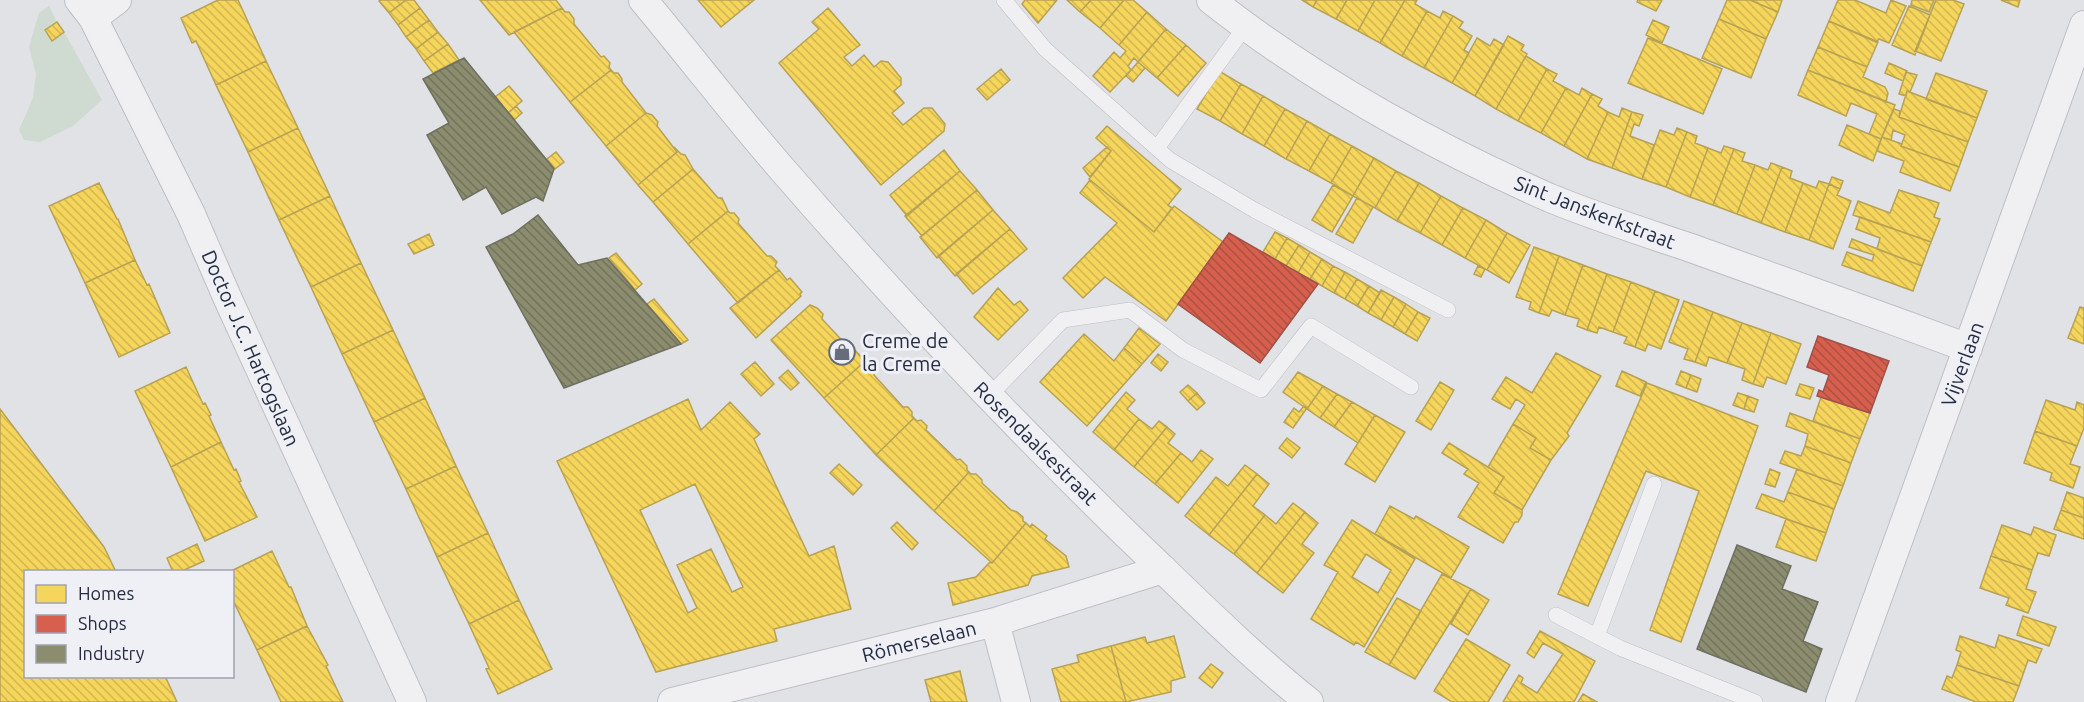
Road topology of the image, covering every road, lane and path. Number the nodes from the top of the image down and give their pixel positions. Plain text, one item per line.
1 (117, 0) edge
2 (643, 0) edge
3 (1004, 0) edge
4 (1210, 0) edge
5 (86, 9) edge
6 (2084, 25) edge
7 (1245, 27) junction
8 (1156, 148) junction
9 (1448, 310) dead end
10 (1968, 348) junction
11 (1411, 387) dead end
12 (989, 396) junction
13 (1654, 484) dead end
14 (1163, 569) junction
15 (1556, 615) dead end
16 (995, 622) junction
17 (1597, 636) junction
18 (412, 702) edge
19 (672, 702) edge
20 (1016, 702) edge
21 (1309, 702) edge
22 (1755, 702) edge
23 (1840, 702) edge

1 - 5 street
2 - 12 street, Rosendaalsestraat
3 - 8 lane
4 - 7 street, Sint Janskerkstraat
5 - 18 street, Doctor J.C. Hartogslaan
6 - 10 street, Vijverlaan
7 - 8 lane
7 - 10 street, Sint Janskerkstraat
8 - 9 lane
10 - 23 street, Vijverlaan
11 - 12 lane
12 - 14 street, Rosendaalsestraat
13 - 17 lane
14 - 16 street, Römerselaan
14 - 21 street, Rosendaalsestraat
15 - 17 lane
16 - 19 street, Römerselaan
16 - 20 street
17 - 22 lane

